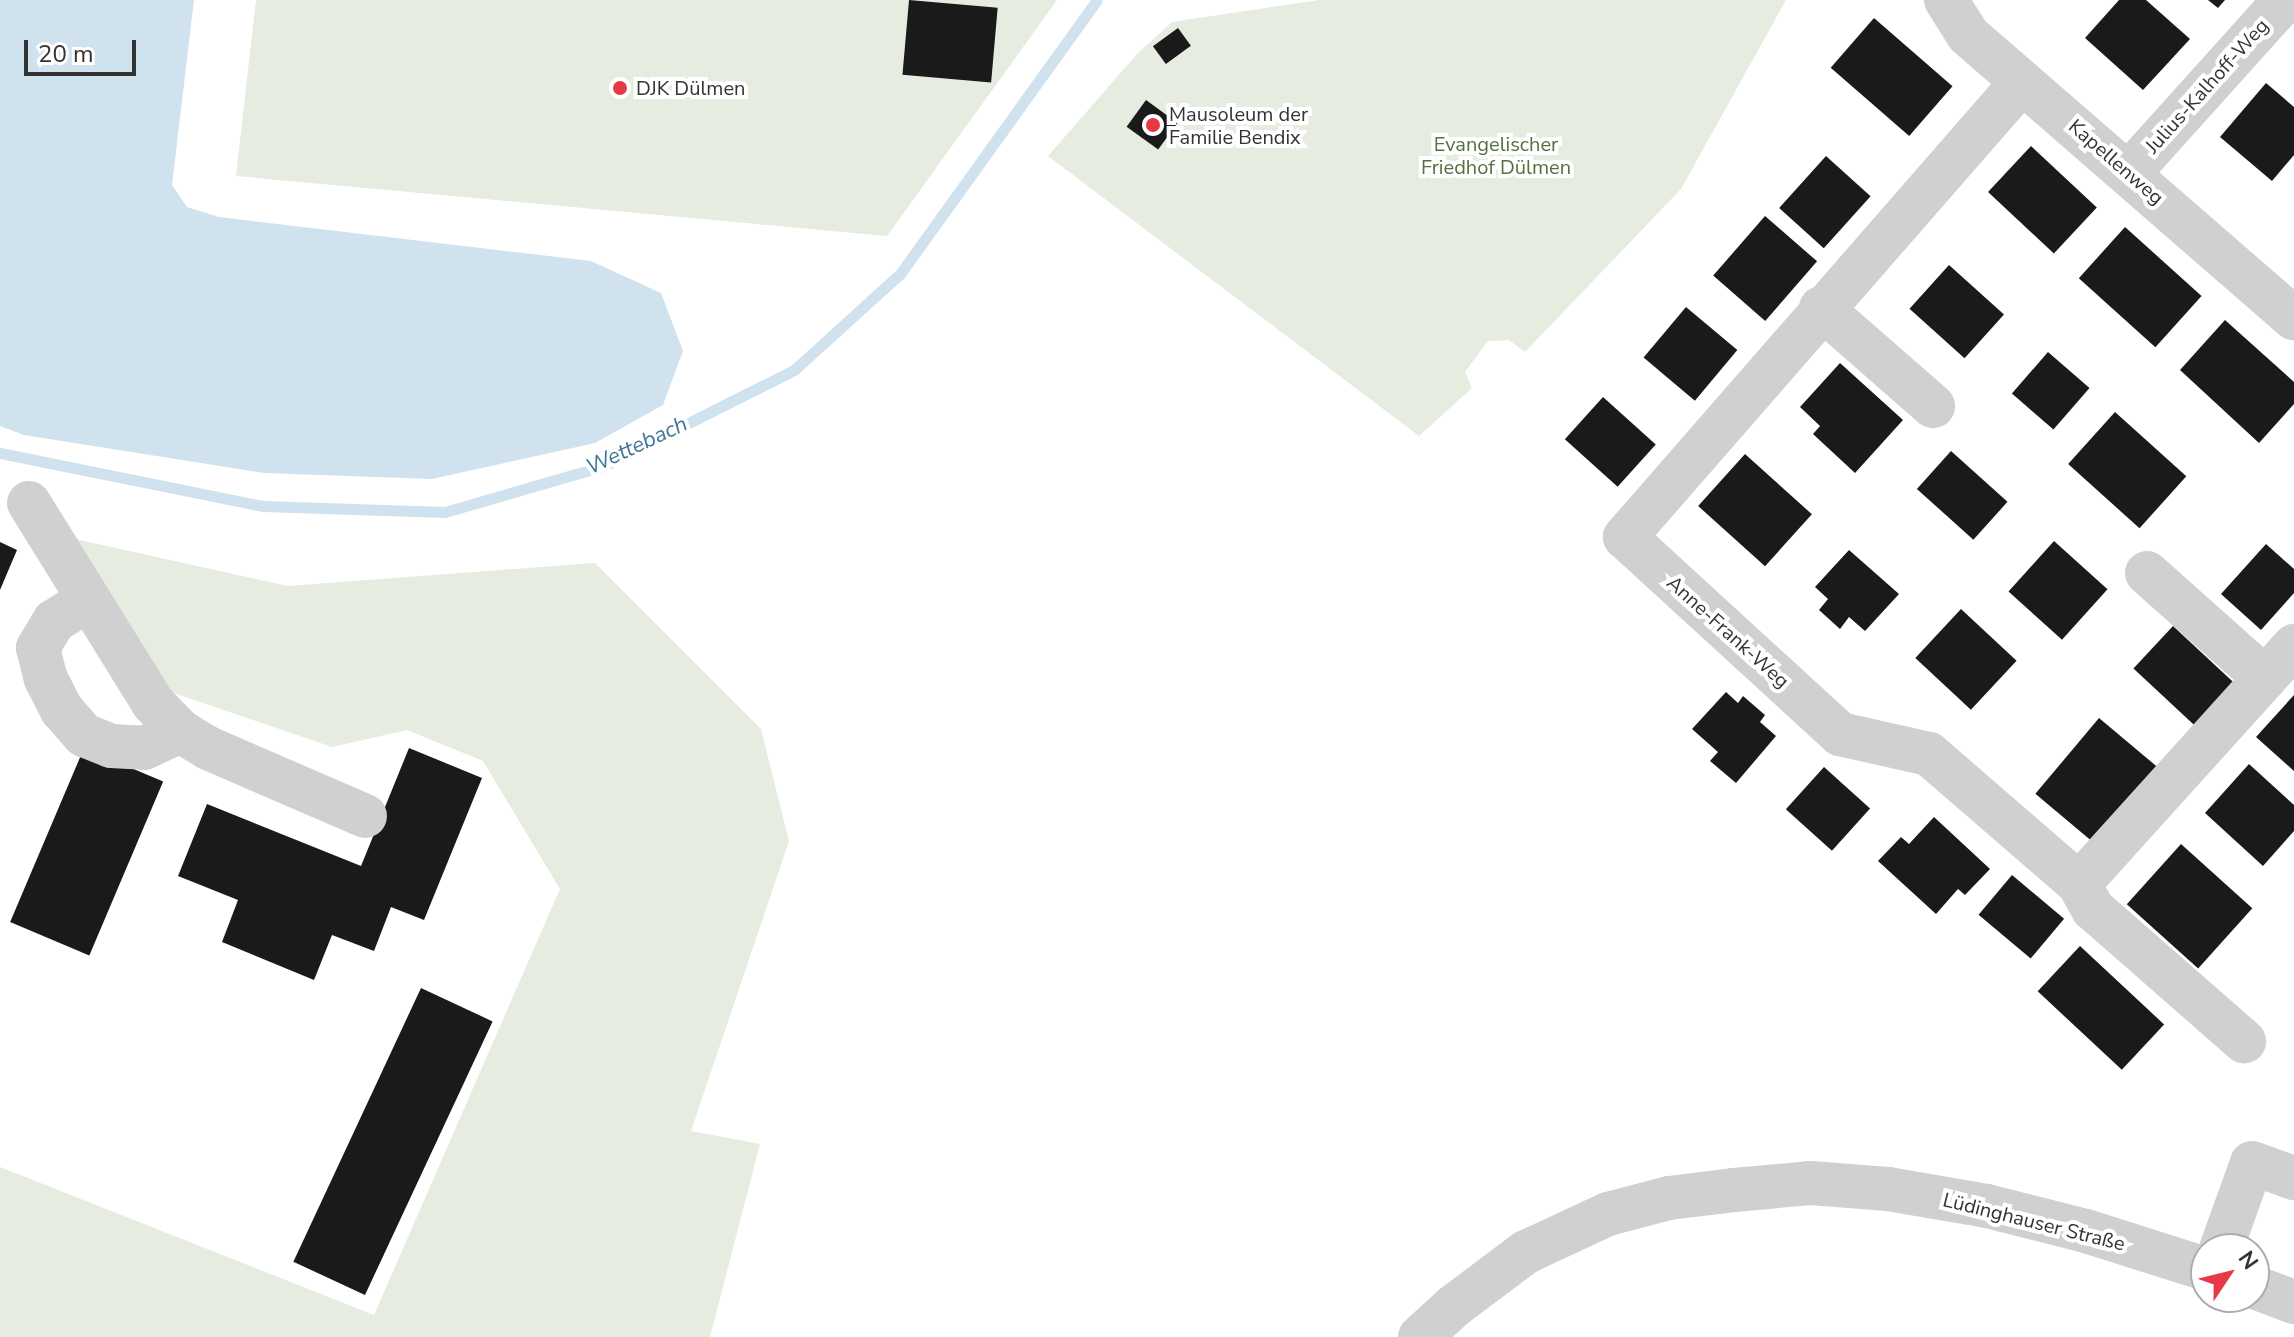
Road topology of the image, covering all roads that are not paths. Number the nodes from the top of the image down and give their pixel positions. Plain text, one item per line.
1 (1946, 0) edge
2 (2285, 0) edge
3 (2022, 82) junction
4 (2129, 173) junction
5 (1821, 308) junction
6 (2294, 318) edge
7 (1933, 406) dead end
8 (29, 503) dead end
9 (2147, 573) dead end
10 (88, 600) junction
11 (2294, 646) edge
12 (2265, 678) junction
13 (180, 731) junction
14 (365, 816) dead end
15 (2079, 884) junction
16 (2244, 1041) dead end
17 (2294, 1178) edge
18 (2227, 1233) edge
19 (2190, 1264) edge
20 (2270, 1293) edge
21 (2294, 1302) edge
22 (1420, 1337) edge

1 - 3 street, Kapellenweg
2 - 4 street, Julius-Kalhoff-Weg
3 - 4 street, Kapellenweg
3 - 5 street, Anne-Frank-Weg
4 - 6 street, Kapellenweg
5 - 7 street
5 - 15 street, Anne-Frank-Weg
8 - 10 street
9 - 12 street
10 - 13 street
10 - 13 street
11 - 12 street
12 - 15 street
13 - 14 street
15 - 16 street, Anne-Frank-Weg
17 - 18 street
19 - 22 street, Lüdinghauser Straße
20 - 21 street

